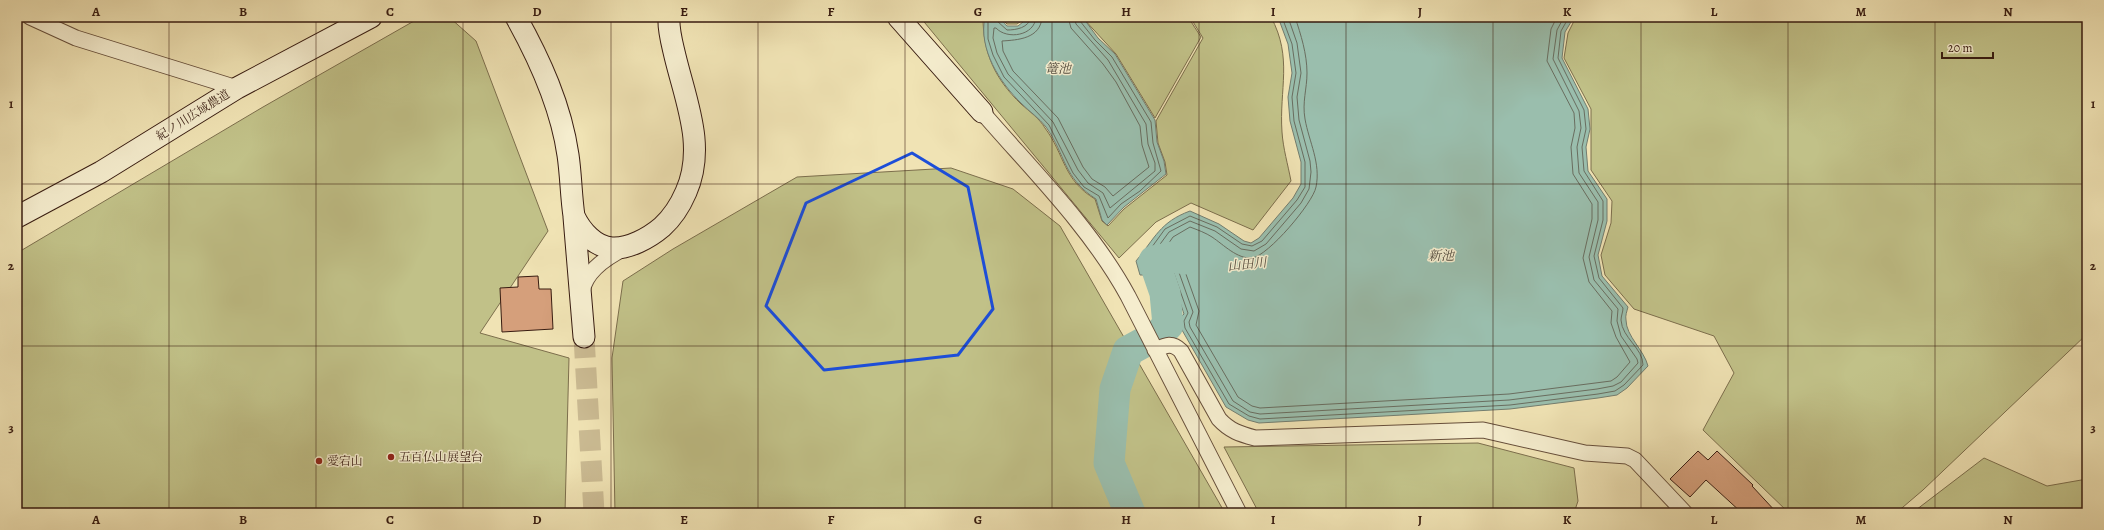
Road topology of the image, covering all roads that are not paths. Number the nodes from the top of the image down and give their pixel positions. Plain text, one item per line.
1 (30, 17) edge
2 (370, 17) edge
3 (516, 17) edge
4 (669, 17) edge
5 (898, 17) edge
6 (237, 88) junction
7 (982, 112) joint
8 (574, 216) junction
9 (17, 217) edge
10 (634, 243) junction
11 (581, 298) junction
12 (584, 337) tunnel mouth
13 (1155, 350) junction
14 (1239, 513) edge
15 (1685, 513) edge

1 - 6 street
2 - 6 street, 紀ノ川広域農道
3 - 8 street
4 - 10 street
5 - 7 street
6 - 9 street, 紀ノ川広域農道
7 - 13 street
8 - 10 street
8 - 11 street
10 - 11 street
11 - 12 street
13 - 14 street
13 - 15 street

